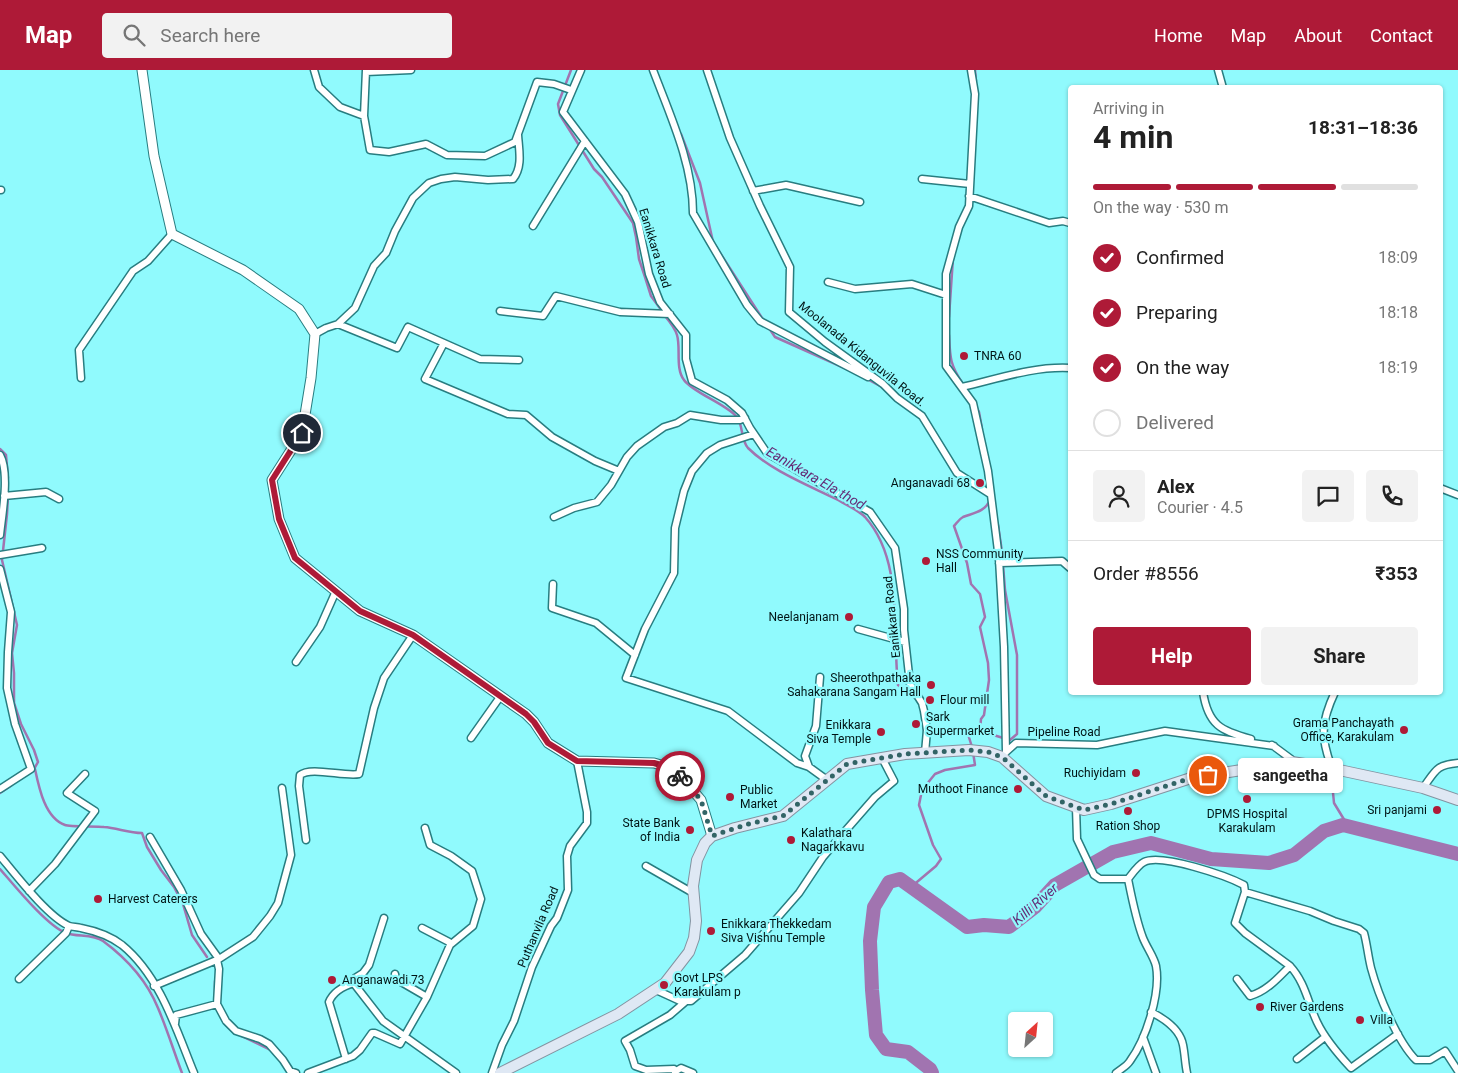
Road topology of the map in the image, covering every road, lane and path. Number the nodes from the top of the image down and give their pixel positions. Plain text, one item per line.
1 (142, 70) edge
2 (314, 70) edge
3 (411, 70) edge
4 (581, 70) edge
5 (653, 70) edge
6 (707, 70) edge
7 (971, 70) edge
8 (1218, 70) edge
9 (366, 71) edge
10 (1222, 85) edge
11 (567, 88) junction
12 (364, 116) junction
13 (518, 135) junction
14 (585, 141) junction
15 (922, 179) dead end
16 (970, 184) junction
17 (754, 191) junction
18 (969, 196) junction
19 (860, 202) dead end
20 (1068, 222) edge
21 (533, 226) dead end
22 (172, 234) junction
23 (828, 282) dead end
24 (946, 295) junction
25 (500, 311) dead end
26 (670, 314) junction
27 (338, 324) junction
28 (315, 334) junction
29 (444, 343) junction
30 (519, 360) dead end
31 (1068, 368) edge
32 (81, 378) dead end
33 (882, 384) junction
34 (962, 387) junction
35 (745, 418) junction
36 (751, 435) junction
37 (0, 455) edge
38 (619, 471) junction
39 (1443, 489) edge
40 (990, 494) junction
41 (1458, 495) edge
42 (4, 496) junction
43 (59, 499) dead end
44 (554, 517) dead end
45 (0, 535) edge
46 (42, 548) dead end
47 (0, 555) edge
48 (999, 563) junction
49 (1068, 566) edge
50 (0, 569) edge
51 (553, 584) dead end
52 (336, 591) junction
53 (858, 629) dead end
54 (413, 635) junction
55 (905, 642) junction
56 (635, 656) junction
57 (296, 662) dead end
58 (820, 677) dead end
59 (1203, 695) edge
60 (1334, 695) edge
61 (500, 697) junction
62 (471, 738) dead end
63 (1274, 746) junction
64 (925, 754) junction
65 (1004, 755) junction
66 (882, 758) junction
67 (577, 761) junction
68 (1292, 762) junction
69 (1458, 763) edge
70 (809, 767) junction
71 (1330, 768) junction
72 (85, 774) dead end
73 (827, 780) junction
74 (282, 788) dead end
75 (1423, 788) junction
76 (0, 789) edge
77 (1458, 800) edge
78 (1076, 807) junction
79 (425, 828) dead end
80 (712, 836) junction
81 (150, 837) dead end
82 (306, 840) dead end
83 (0, 856) edge
84 (646, 866) dead end
85 (1128, 879) junction
86 (29, 891) junction
87 (1245, 892) junction
88 (693, 894) junction
89 (384, 918) dead end
90 (69, 926) junction
91 (422, 928) dead end
92 (450, 946) junction
93 (218, 959) junction
94 (1290, 966) junction
95 (395, 974) dead end
96 (19, 979) dead end
97 (1237, 979) dead end
98 (354, 983) junction
99 (154, 986) junction
100 (656, 990) junction
101 (427, 997) junction
102 (685, 1002) junction
103 (217, 1004) junction
104 (1151, 1012) junction
105 (175, 1025) junction
106 (1398, 1034) junction
107 (405, 1037) junction
108 (1143, 1037) junction
109 (1325, 1037) junction
110 (346, 1058) junction
111 (1298, 1059) dead end
112 (1458, 1071) edge
113 (675, 1072) edge
114 (194, 1073) edge
115 (296, 1073) edge
116 (308, 1073) edge
117 (456, 1073) edge
118 (492, 1073) edge
119 (500, 1073) edge
120 (693, 1073) edge
121 (1116, 1073) edge
122 (1156, 1073) edge
123 (1187, 1073) edge

1 - 22 street
2 - 12 street
3 - 9 street
4 - 11 street, Eanikkara Road
5 - 33 street
6 - 17 street, Moolanada Kidanguvila Road.
7 - 16 street
8 - 10 street
9 - 12 street
11 - 13 street
11 - 14 street, Eanikkara Road
12 - 13 street
13 - 27 street
14 - 21 street
14 - 26 street, Eanikkara Road
15 - 16 street
16 - 18 street
17 - 19 street
17 - 33 street, Moolanada Kidanguvila Road.
18 - 20 street
18 - 24 street
22 - 28 street
22 - 32 street
23 - 24 street
24 - 34 street
25 - 26 street
26 - 35 street, Eanikkara Road
27 - 28 street
27 - 29 street
28 - 52 street
29 - 30 street
29 - 38 street
31 - 34 street
33 - 40 street, Moolanada Kidanguvila Road.
34 - 40 street
35 - 36 street, Eanikkara Road
35 - 38 street
36 - 55 street, Eanikkara Road
36 - 56 street
37 - 42 street
38 - 44 street
39 - 41 street
40 - 48 street
42 - 43 street
42 - 45 street
46 - 47 street
48 - 49 street
48 - 65 street
50 - 76 street
51 - 56 street
52 - 54 street
52 - 57 street
53 - 55 street
54 - 61 street
54 - 82 street
55 - 64 street, Eanikkara Road
56 - 70 street
58 - 70 street
59 - 63 street
60 - 71 street
61 - 62 street
61 - 67 street
63 - 65 street, Pipeline Road
63 - 68 street
64 - 65 main road
64 - 66 main road
65 - 78 main road
66 - 73 main road
66 - 102 street
67 - 80 street
67 - 118 street, Puthanvila Road
68 - 71 main road
68 - 78 main road
69 - 75 street
70 - 73 street
71 - 75 main road
72 - 86 street
73 - 80 main road
74 - 93 street
75 - 77 main road
78 - 85 street
79 - 92 street
80 - 88 main road
81 - 93 street
83 - 86 street
84 - 88 street
85 - 87 street
85 - 104 street
86 - 90 street
87 - 94 street
87 - 106 street
88 - 100 main road
89 - 98 street
90 - 96 street
90 - 99 street
91 - 92 street
92 - 101 street
93 - 99 street
93 - 103 street
94 - 97 street
94 - 109 street
95 - 101 street
98 - 107 street
98 - 110 street
99 - 105 street
100 - 102 street
100 - 119 main road
101 - 107 street
102 - 113 street
103 - 105 street
103 - 115 street
104 - 108 street
104 - 123 street
105 - 114 street
106 - 109 street
106 - 112 street
107 - 110 street
107 - 117 street
108 - 121 street
108 - 122 street
109 - 111 street
110 - 116 street
113 - 120 street

